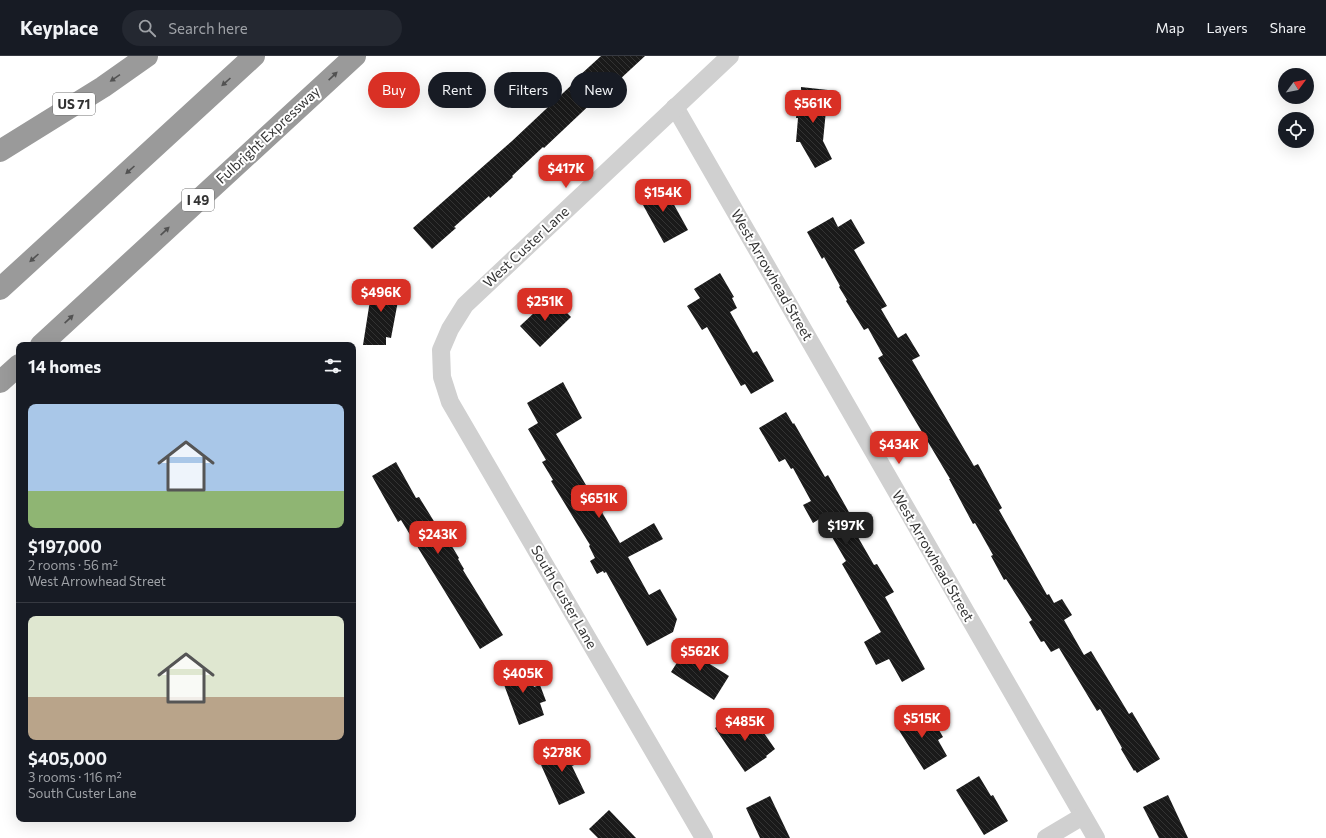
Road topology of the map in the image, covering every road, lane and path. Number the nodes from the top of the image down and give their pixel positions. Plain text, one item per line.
1 (148, 56) edge
2 (254, 56) edge
3 (355, 56) edge
4 (730, 56) edge
5 (675, 107) junction
6 (0, 151) edge
7 (0, 289) edge
8 (44, 342) edge
9 (441, 350) joint
10 (16, 368) edge
11 (0, 382) edge
12 (1083, 816) junction
13 (704, 838) edge
14 (1046, 838) edge
15 (1096, 838) edge

1 -> 6 highway, US 71
2 -> 7 highway
8 -> 3 highway, Fulbright Expressway / I 49
4 - 5 street, West Custer Lane
5 - 9 street, West Custer Lane
5 - 12 street, West Arrowhead Street
9 - 13 street, South Custer Lane
10 - 11 highway
12 - 14 street
12 - 15 street, West Arrowhead Street

